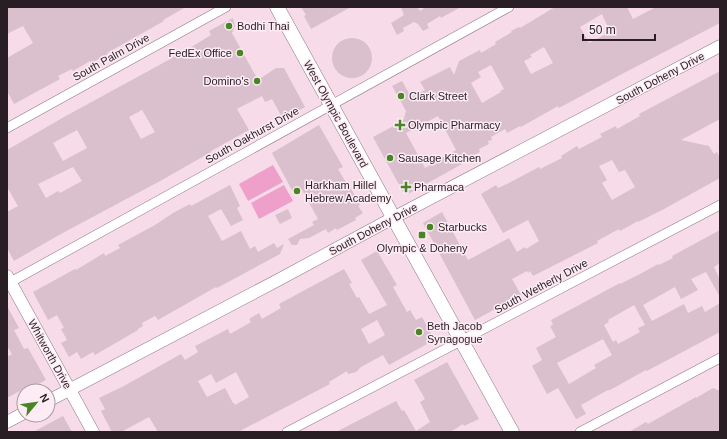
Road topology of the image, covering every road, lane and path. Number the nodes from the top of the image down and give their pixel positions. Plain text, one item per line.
1 (226, 7) edge
2 (277, 7) edge
3 (509, 7) edge
4 (720, 46) edge
5 (331, 105) junction
6 (7, 128) edge
7 (720, 205) edge
8 (393, 218) junction
9 (8, 281) edge
10 (461, 341) junction
11 (720, 358) edge
12 (70, 390) junction
13 (56, 397) edge
14 (16, 417) edge
15 (7, 422) edge
16 (93, 432) edge
17 (287, 432) edge
18 (512, 432) edge
19 (580, 432) edge

1 - 6 street, South Palm Drive
2 - 5 main road, West Olympic Boulevard
3 - 5 street, South Oakhurst Drive
4 - 8 street, South Doheny Drive
5 - 8 main road, West Olympic Boulevard
5 - 9 street, South Oakhurst Drive
7 - 10 street, South Wetherly Drive
8 - 10 main road, West Olympic Boulevard
8 - 12 street, South Doheny Drive
9 - 12 street, Whitworth Drive
10 - 17 street, South Wetherly Drive
10 - 18 main road, West Olympic Boulevard
11 - 19 street
12 - 13 street, South Doheny Drive
12 - 16 street, Whitworth Drive
14 - 15 street

